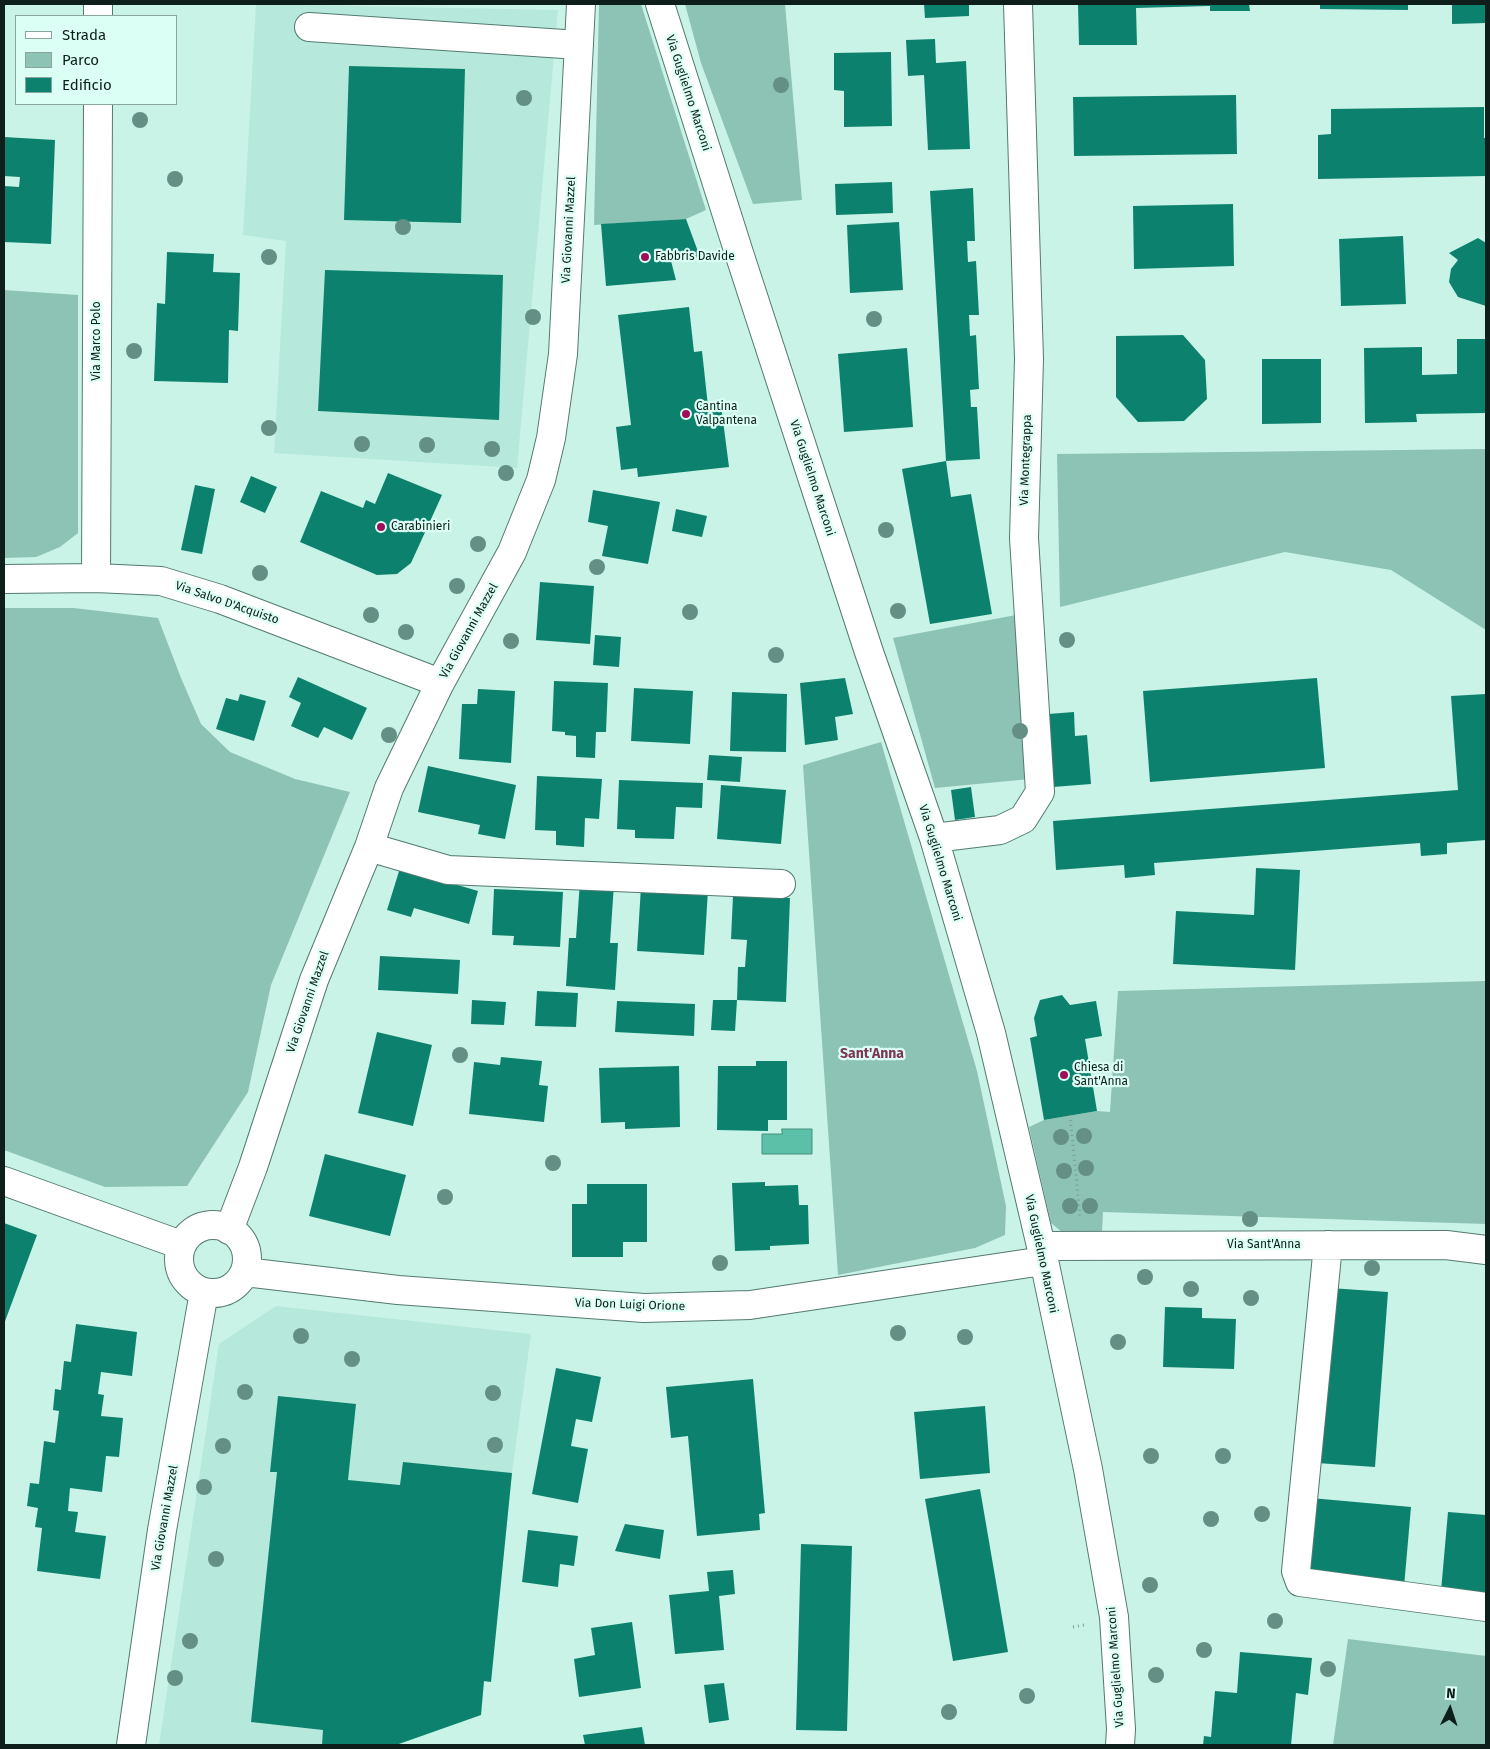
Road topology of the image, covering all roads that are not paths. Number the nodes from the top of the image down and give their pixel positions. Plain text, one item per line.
1 (581, 4) edge
2 (660, 4) edge
3 (1018, 4) edge
4 (309, 27) dead end
5 (579, 45) junction
6 (98, 105) edge
7 (96, 578) junction
8 (4, 579) edge
9 (440, 683) junction
10 (934, 838) junction
11 (368, 848) junction
12 (781, 884) dead end
13 (4, 1181) edge
14 (229, 1230) junction
15 (181, 1245) junction
16 (1328, 1245) junction
17 (1486, 1250) edge
18 (1042, 1254) junction
19 (244, 1272) junction
20 (204, 1292) junction
21 (1486, 1607) edge
22 (131, 1745) edge
23 (1120, 1745) edge

1 - 5 street, Via Giovanni Mazzel
2 - 10 street, Via Guglielmo Marconi
3 - 10 street, Via Montegrappa
4 - 5 street
5 - 9 street, Via Giovanni Mazzel
6 - 7 street, Via Marco Polo
7 - 8 street, Via Salvo D'Acquisto
7 - 9 street, Via Salvo D'Acquisto
9 - 11 street, Via Giovanni Mazzel
10 - 18 street, Via Guglielmo Marconi
11 - 12 street
11 - 14 street, Via Giovanni Mazzel
13 - 15 street
14 - 15 street
14 - 19 street
15 - 20 street
16 - 17 street, Via Sant'Anna
16 - 18 street, Via Sant'Anna
16 - 21 street
18 - 19 street, Via Don Luigi Orione
18 - 23 street, Via Guglielmo Marconi
19 - 20 street
20 - 22 street, Via Giovanni Mazzel

